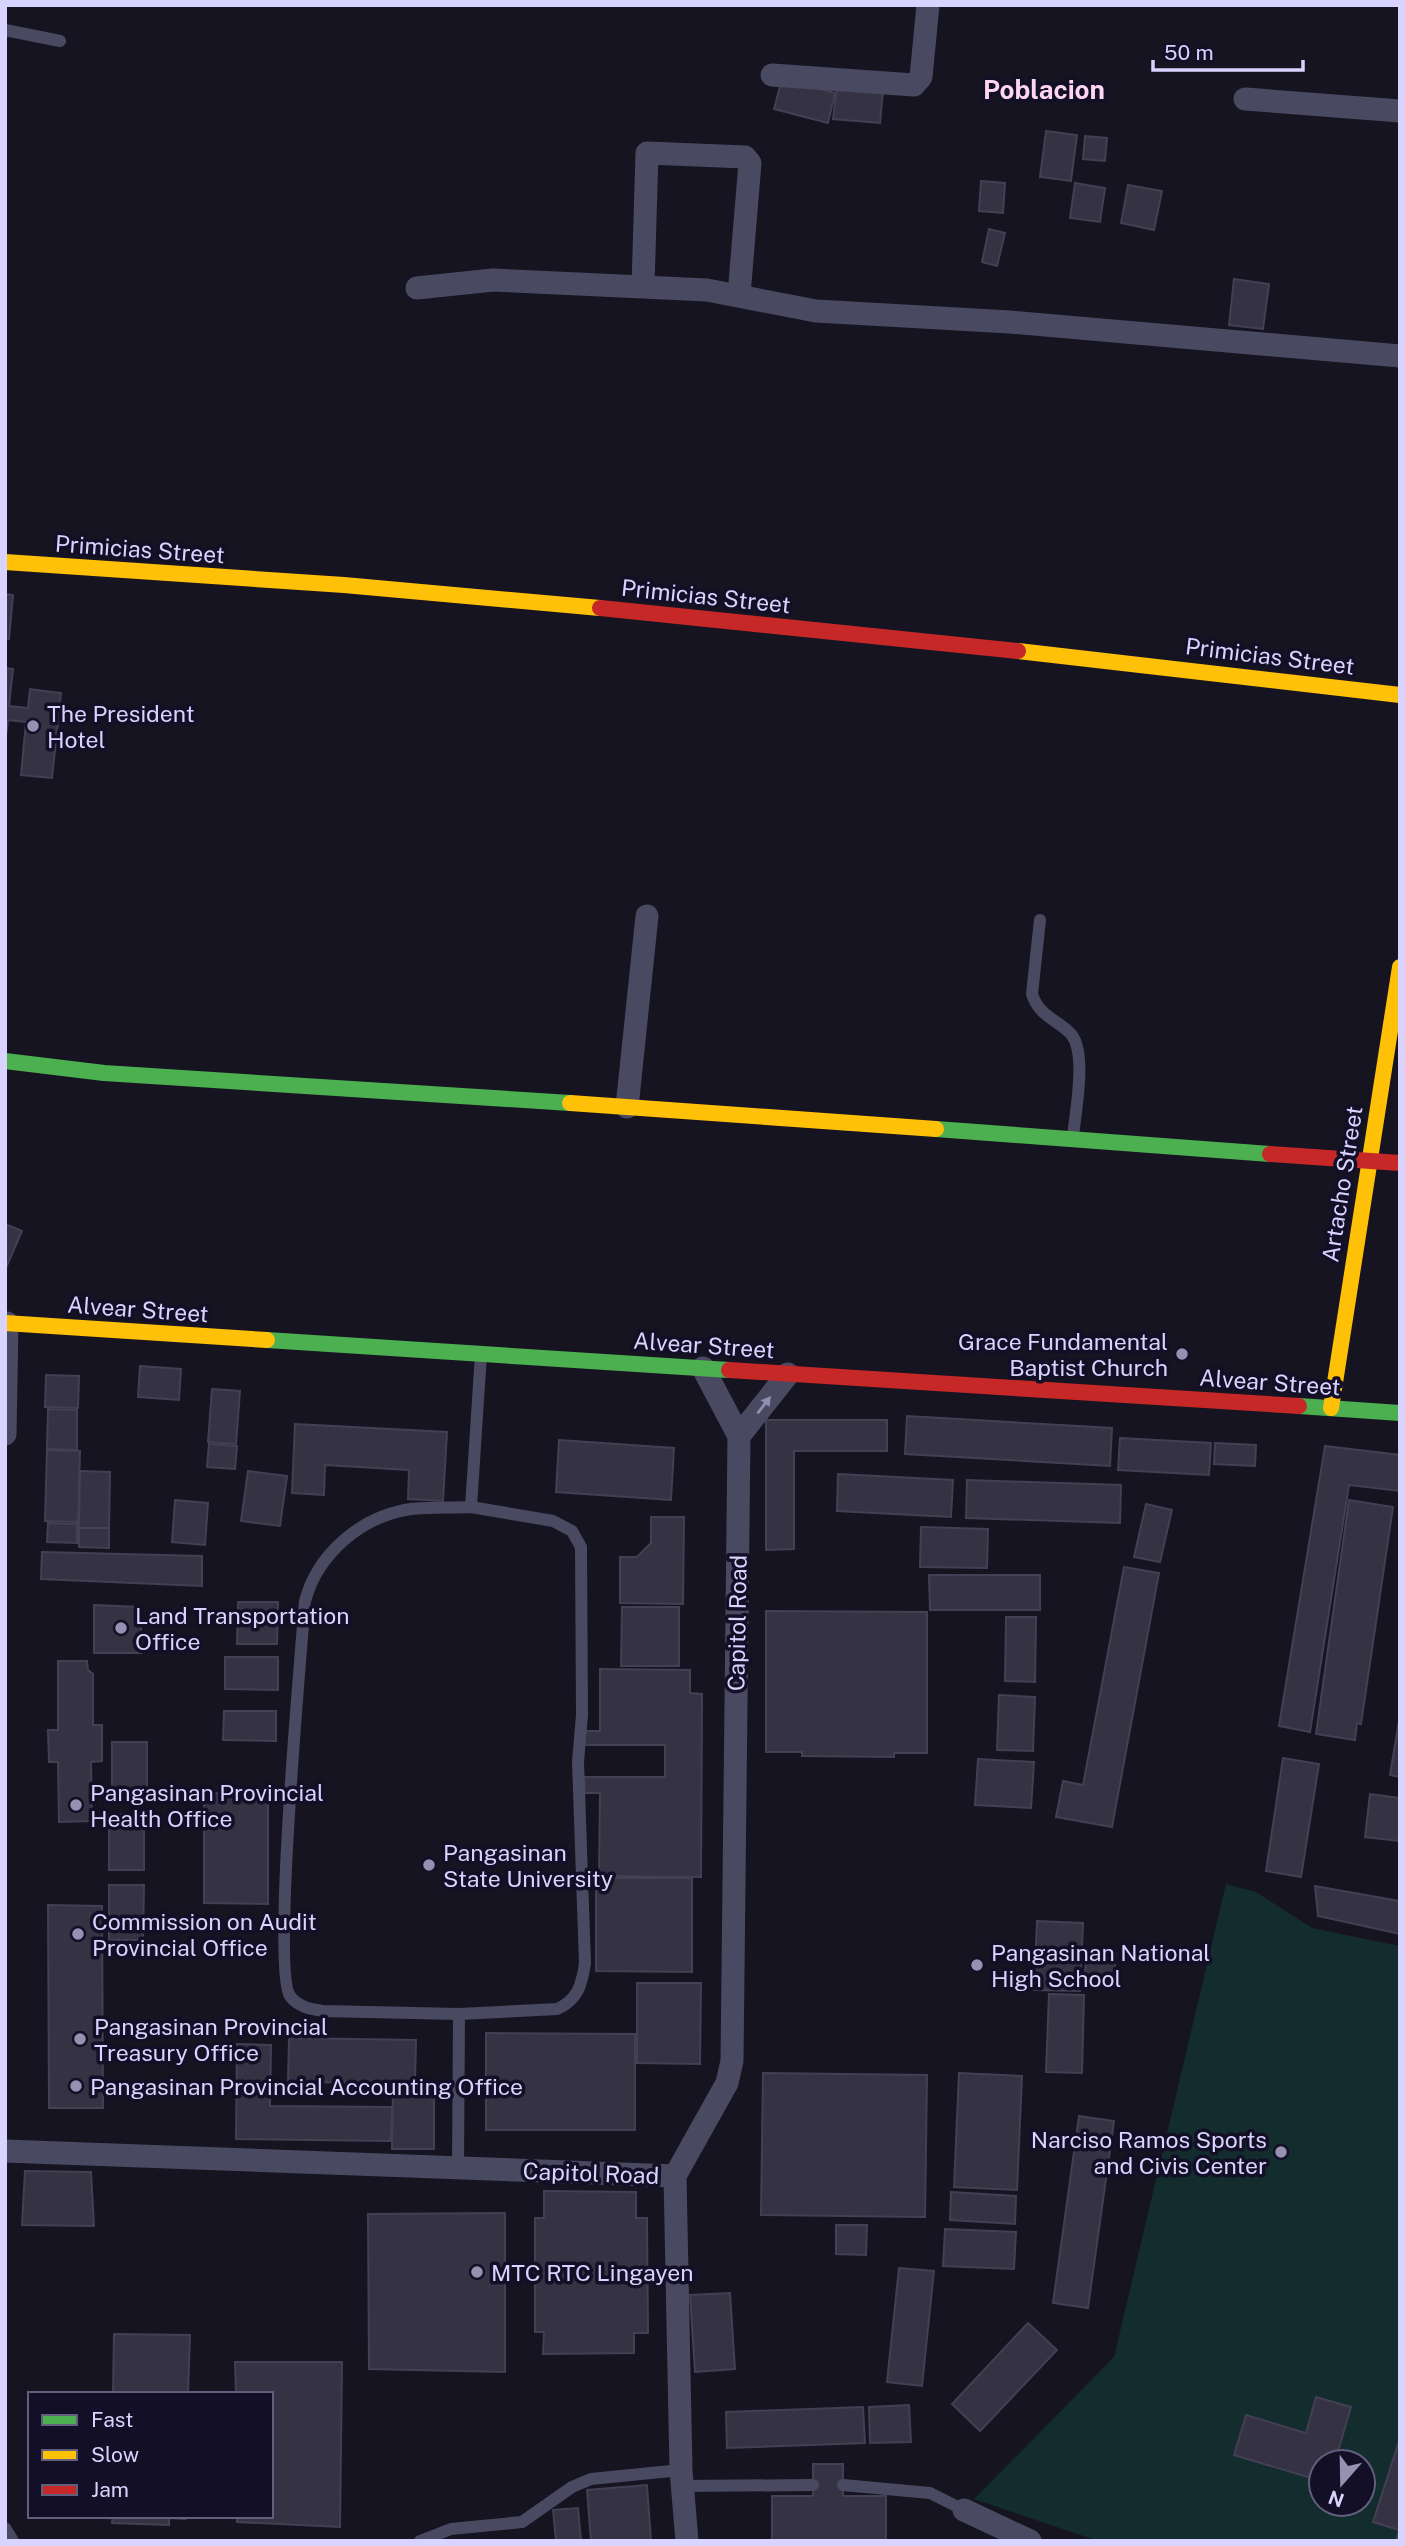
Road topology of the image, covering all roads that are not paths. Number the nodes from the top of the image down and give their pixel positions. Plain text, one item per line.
1 (928, 5) edge
2 (5, 30) edge
3 (60, 41) dead end
4 (772, 75) dead end
5 (1245, 99) dead end
6 (1400, 111) edge
7 (643, 286) junction
8 (417, 288) dead end
9 (739, 295) junction
10 (1400, 356) edge
11 (5, 562) edge
12 (1400, 695) edge
13 (647, 916) dead end
14 (1040, 920) dead end
15 (1400, 967) edge
16 (5, 1061) edge
17 (626, 1107) junction
18 (1073, 1139) junction
19 (1368, 1162) junction
20 (1400, 1163) edge
21 (6, 1323) edge
22 (481, 1354) junction
23 (703, 1368) junction
24 (788, 1374) junction
25 (1331, 1408) junction
26 (1400, 1413) edge
27 (5, 1434) edge
28 (739, 1437) junction
29 (471, 1507) junction
30 (459, 2014) junction
31 (5, 2151) edge
32 (458, 2168) junction
33 (675, 2176) junction
34 (681, 2478) junction
35 (813, 2484) dead end
36 (844, 2485) dead end
37 (964, 2510) joint
38 (5, 2528) edge
39 (13, 2541) edge
40 (420, 2541) edge
41 (687, 2541) edge
42 (1030, 2541) edge

1 - 4 street
2 - 3 lane
5 - 6 street
7 - 8 street
7 - 9 street
7 - 9 street
9 - 10 street
11 - 12 street, Primicias Street
13 - 17 street
14 - 18 lane
15 - 19 street, Artacho Street
16 - 17 street
17 - 18 street
18 - 19 street
19 - 20 street
19 - 25 street, Artacho Street
21 - 22 street, Alvear Street
21 - 27 street
22 - 23 street, Alvear Street
22 - 29 lane
23 - 24 street, Alvear Street
23 - 28 street, Capitol Road
24 - 25 street, Alvear Street
28 -> 24 street
25 - 26 street, Alvear Street
28 - 33 street, Capitol Road
29 - 30 lane
29 - 30 lane
30 - 32 lane
31 - 32 street, Capitol Road
32 - 33 street, Capitol Road
33 - 34 street
34 - 35 lane
34 - 40 lane
34 - 41 street
36 - 37 lane
37 - 42 street
38 - 39 lane

